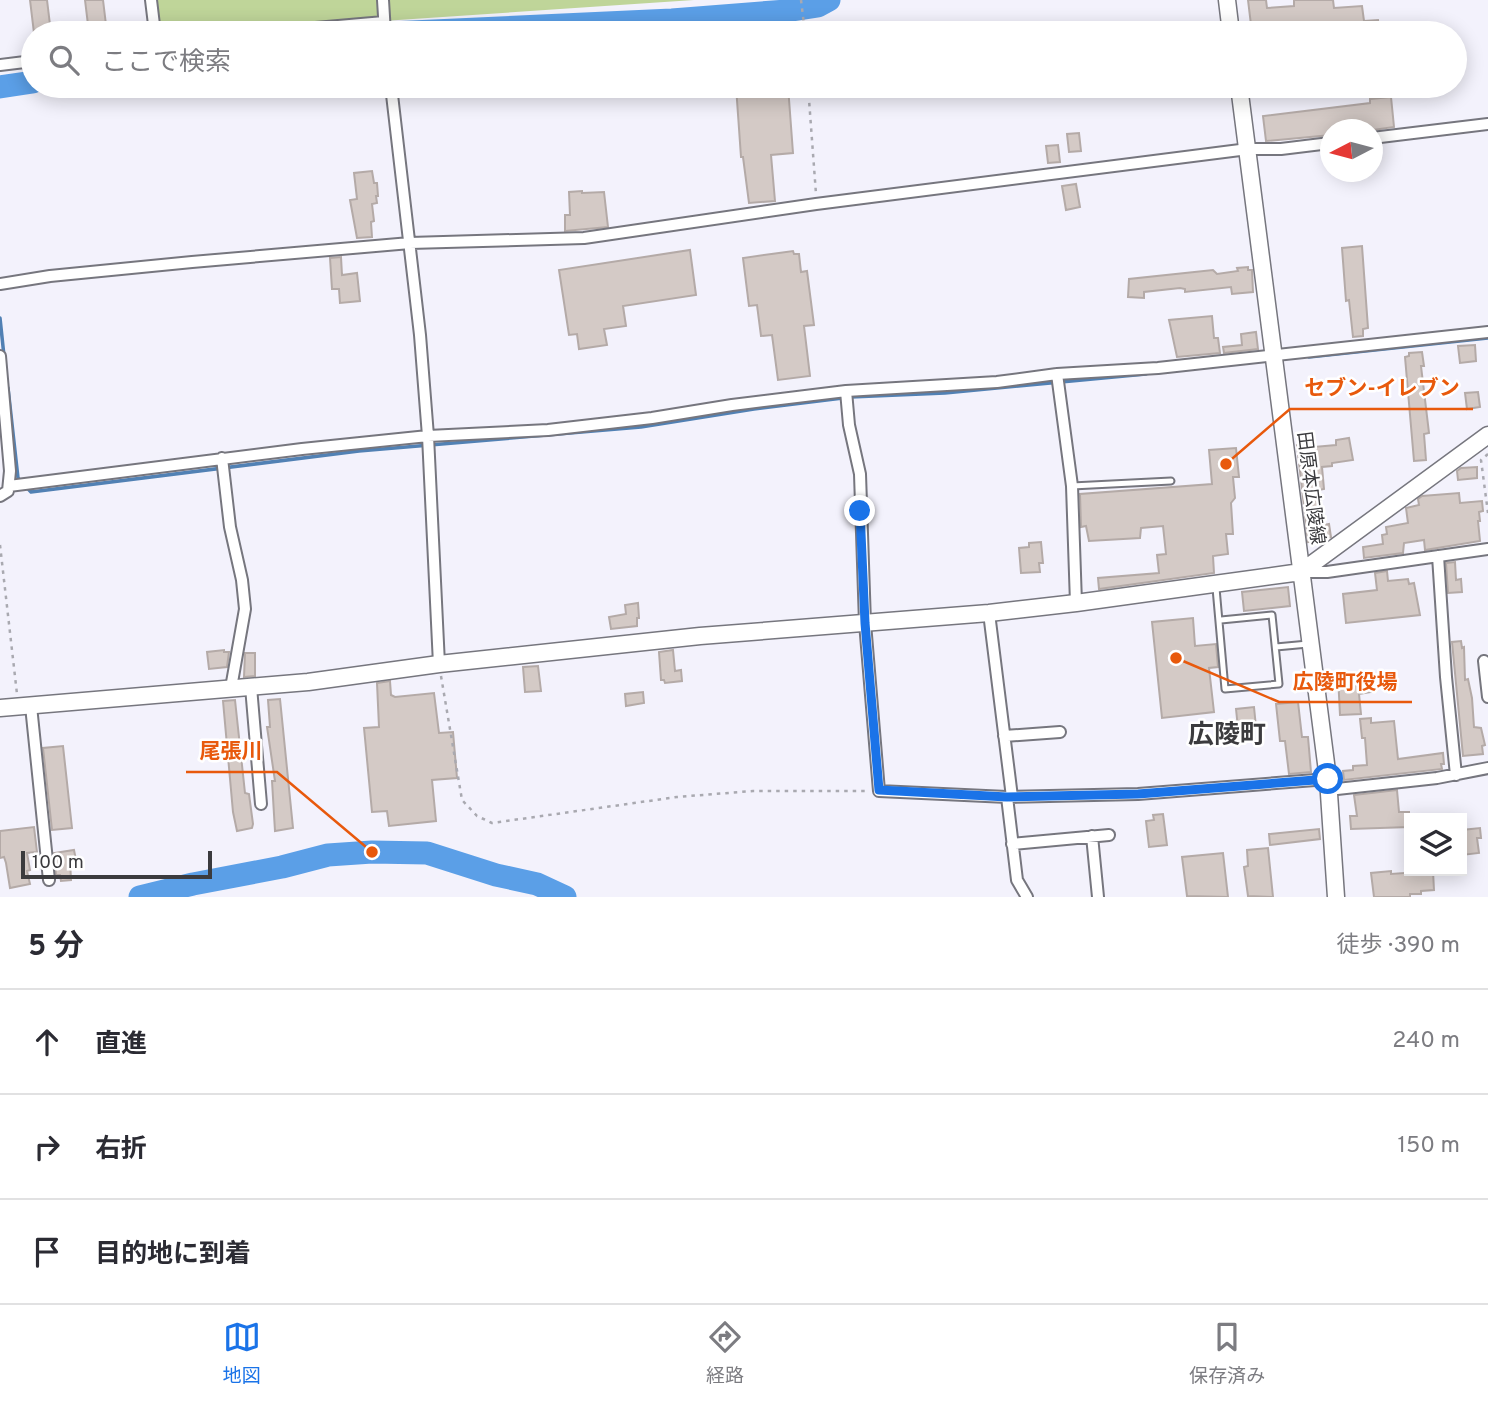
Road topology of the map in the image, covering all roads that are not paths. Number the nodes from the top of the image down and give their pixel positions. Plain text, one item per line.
1 (151, 0) edge
2 (383, 0) edge
3 (1227, 0) edge
4 (154, 21) edge
5 (385, 21) edge
6 (1230, 21) edge
7 (21, 62) edge
8 (0, 65) edge
9 (392, 98) edge
10 (1240, 98) edge
11 (1488, 124) edge
12 (1383, 137) edge
13 (1320, 144) edge
14 (1248, 149) junction
15 (410, 243) junction
16 (2, 283) edge
17 (1488, 332) edge
18 (1274, 355) junction
19 (0, 356) edge
20 (1057, 374) junction
21 (846, 391) junction
22 (1488, 435) edge
23 (428, 436) junction
24 (222, 458) junction
25 (1171, 481) dead end
26 (9, 486) junction
27 (1072, 486) junction
28 (0, 496) edge
29 (1488, 549) edge
30 (1438, 556) junction
31 (1301, 572) junction
32 (1216, 584) junction
33 (1076, 603) junction
34 (989, 613) junction
35 (1221, 620) junction
36 (865, 623) junction
37 (1311, 643) junction
38 (1276, 648) junction
39 (1484, 661) dead end
40 (439, 664) junction
41 (251, 687) junction
42 (231, 688) junction
43 (1488, 696) edge
44 (25, 706) junction
45 (0, 708) edge
46 (1060, 732) dead end
47 (1004, 736) junction
48 (1488, 768) edge
49 (1456, 775) junction
50 (1328, 784) junction
51 (1009, 797) junction
52 (261, 804) dead end
53 (1109, 835) dead end
54 (1092, 836) junction
55 (1012, 844) junction
56 (49, 880) dead end
57 (1027, 897) edge
58 (1098, 897) edge
59 (1336, 897) edge

1 - 4 street
2 - 5 street
3 - 6 street
7 - 8 street
9 - 15 street
10 - 14 street, 田原本広陵線
11 - 12 street
13 - 14 street
14 - 15 street
14 - 18 street, 田原本広陵線
15 - 16 street
15 - 23 street
17 - 18 street
18 - 20 street
18 - 31 street, 田原本広陵線
19 - 26 street
20 - 21 street
20 - 27 street
21 - 23 street
21 - 36 street
22 - 31 street
23 - 24 street
23 - 40 street
24 - 26 street
24 - 42 street
25 - 27 lane
26 - 28 street
27 - 33 street
29 - 30 street
30 - 31 street
30 - 49 street
31 - 32 street
31 - 37 street, 田原本広陵線
32 - 33 street
32 - 35 lane
33 - 34 street
34 - 36 street
34 - 47 street
35 - 38 lane
35 - 38 lane
36 - 40 street
36 - 51 street
37 - 38 lane
37 - 50 street, 田原本広陵線
39 - 43 street
40 - 41 street
41 - 42 street
41 - 52 street
42 - 44 street
44 - 45 street
44 - 56 street
46 - 47 street
47 - 51 street
48 - 49 street
49 - 50 street
50 - 51 street
50 - 59 street, 田原本広陵線
51 - 55 street
53 - 54 street
54 - 55 street
54 - 58 street
55 - 57 street

